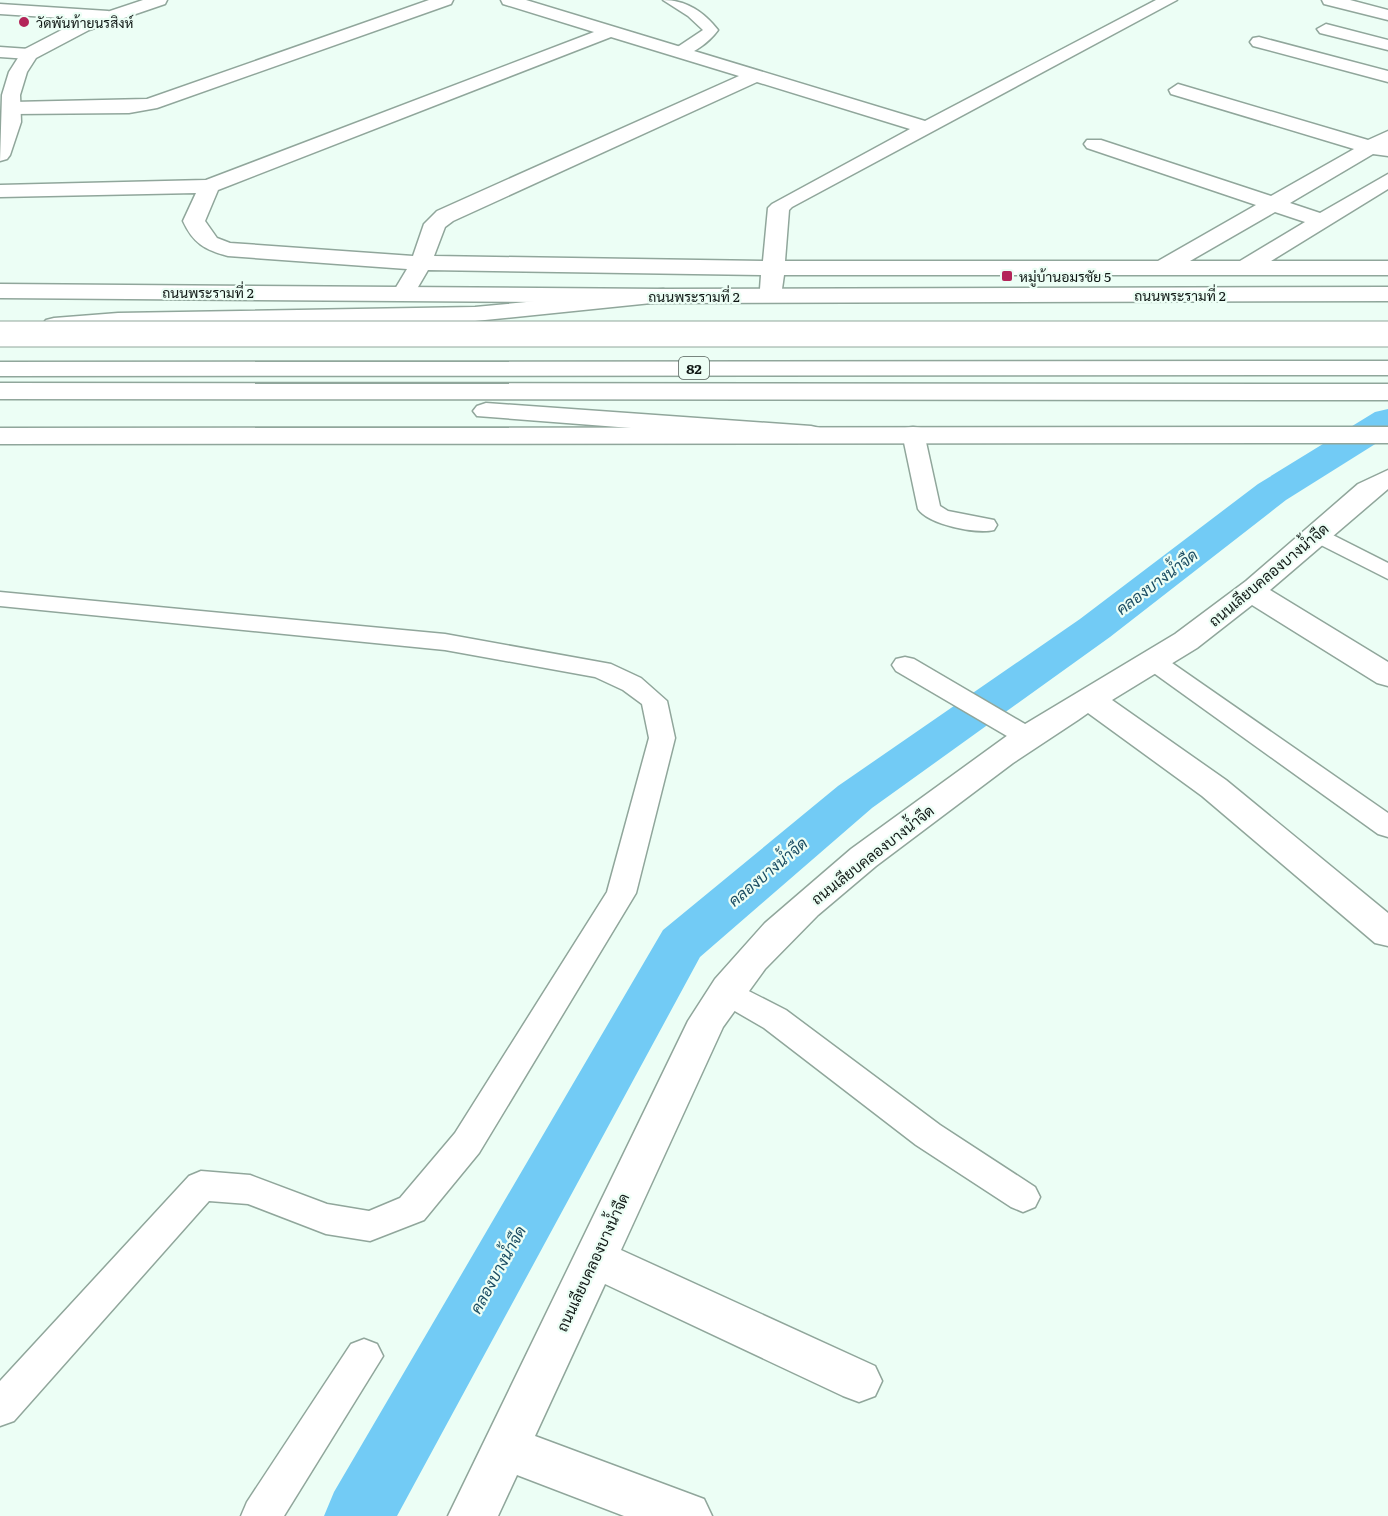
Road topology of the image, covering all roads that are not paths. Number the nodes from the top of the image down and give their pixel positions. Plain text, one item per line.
1 (159, 0) edge
2 (445, 0) edge
3 (509, 0) edge
4 (670, 0) edge
5 (1330, 0) edge
6 (1160, 1) edge
7 (0, 9) edge
8 (1388, 15) edge
9 (108, 16) junction
10 (1326, 28) dead end
11 (611, 30) junction
12 (1258, 42) dead end
13 (1388, 45) edge
14 (681, 51) junction
15 (0, 52) edge
16 (28, 54) junction
17 (754, 76) junction
18 (1388, 77) edge
19 (1178, 90) dead end
20 (13, 108) junction
21 (924, 127) junction
22 (1094, 144) dead end
23 (1382, 146) edge
24 (0, 155) edge
25 (1388, 180) edge
26 (209, 186) junction
27 (0, 191) edge
28 (1272, 205) junction
29 (1324, 221) junction
30 (1232, 229) junction
31 (1284, 245) junction
32 (421, 263) junction
33 (1166, 266) junction
34 (1246, 267) junction
35 (775, 268) junction
36 (1388, 268) edge
37 (0, 291) edge
38 (404, 294) junction
39 (1388, 294) edge
40 (1200, 295) junction
41 (663, 296) junction
42 (770, 296) junction
43 (1102, 296) junction
44 (0, 337) edge
45 (1386, 337) edge
46 (1388, 368) edge
47 (0, 369) edge
48 (0, 391) edge
49 (1378, 392) edge
50 (913, 433) junction
51 (811, 434) junction
52 (1388, 435) edge
53 (0, 436) edge
54 (1388, 478) edge
55 (986, 525) dead end
56 (1317, 534) junction
57 (1388, 572) edge
58 (1252, 592) junction
59 (0, 599) edge
60 (1153, 661) junction
61 (905, 665) dead end
62 (1388, 676) edge
63 (1090, 700) junction
64 (1014, 728) junction
65 (1388, 827) edge
66 (1388, 933) edge
67 (725, 991) junction
68 (1023, 1197) dead end
69 (594, 1258) junction
70 (364, 1356) dead end
71 (859, 1381) dead end
72 (0, 1408) edge
73 (506, 1447) junction
74 (261, 1516) edge
75 (473, 1516) edge
76 (687, 1516) edge

1 - 9 main road
2 - 20 main road
3 - 11 main road
4 - 14 lane
5 - 8 main road
6 - 21 main road
7 - 9 main road
9 - 16 main road
10 - 13 main road
11 - 14 main road
11 - 26 main road
12 - 18 main road
14 - 17 main road
15 - 16 main road
16 - 20 main road
17 - 21 main road
17 - 32 main road
19 - 23 main road
20 - 24 main road
21 - 35 main road
22 - 28 main road
23 - 28 main road
25 - 29 main road
26 - 27 main road
26 - 32 main road
28 - 29 main road
28 - 30 main road
29 - 31 main road
30 - 31 main road
30 - 33 main road
31 - 34 main road
32 - 35 main road
32 - 38 main road
33 - 34 main road
33 - 35 main road
33 - 43 main road
34 - 36 main road
34 - 40 main road
35 - 42 main road
37 - 38 main road, ถนนพระรามที่ 2
38 - 41 main road, ถนนพระรามที่ 2
39 - 40 main road, ถนนพระรามที่ 2
40 - 43 main road, ถนนพระรามที่ 2
41 - 42 main road, ถนนพระรามที่ 2
41 - 44 main road
42 - 43 main road, ถนนพระรามที่ 2
44 - 45 main road
46 - 47 main road, 82
48 - 49 main road
48 - 51 main road
50 - 51 main road
50 - 52 main road
50 - 55 lane
51 - 53 main road
54 - 56 main road, ถนนเลียบคลองบางน้ำจืด
56 - 57 lane
56 - 58 main road, ถนนเลียบคลองบางน้ำจืด
58 - 60 main road, ถนนเลียบคลองบางน้ำจืด
58 - 62 main road
59 - 72 lane
60 - 63 main road, ถนนเลียบคลองบางน้ำจืด
60 - 65 lane
61 - 64 lane
63 - 64 main road, ถนนเลียบคลองบางน้ำจืด
63 - 66 main road
64 - 67 main road, ถนนเลียบคลองบางน้ำจืด
67 - 68 lane
67 - 69 main road, ถนนเลียบคลองบางน้ำจืด
69 - 71 main road
69 - 73 main road, ถนนเลียบคลองบางน้ำจืด
70 - 74 lane
73 - 75 main road, ถนนเลียบคลองบางน้ำจืด
73 - 76 main road

